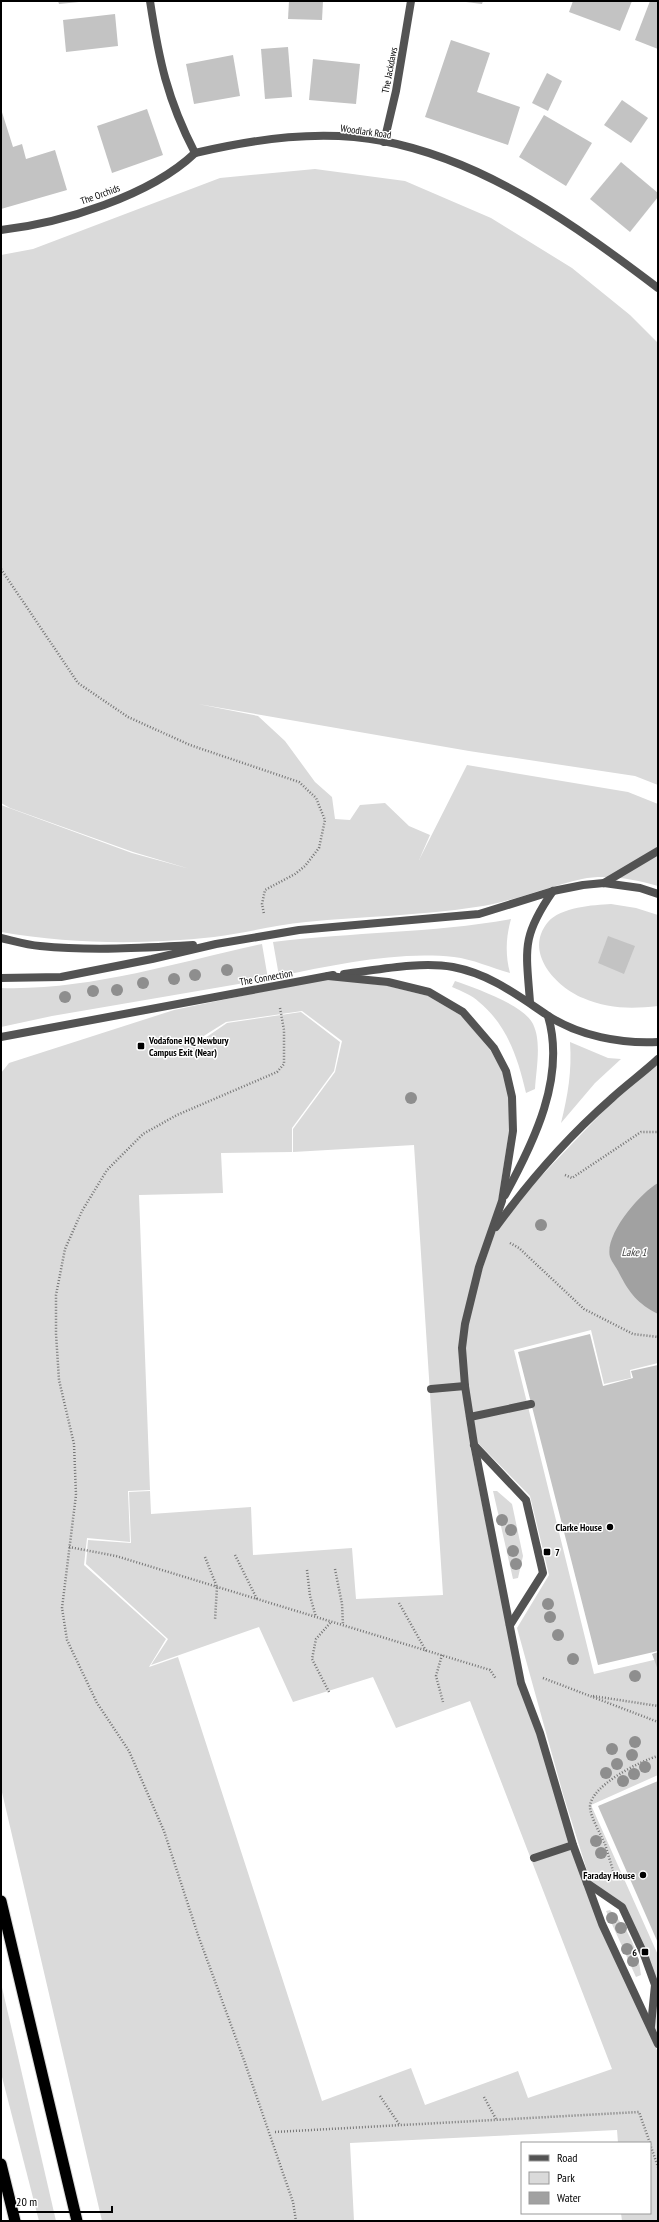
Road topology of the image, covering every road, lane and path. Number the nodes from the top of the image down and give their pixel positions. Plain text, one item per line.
1 (150, 1) edge
2 (411, 1) edge
3 (384, 142) junction
4 (194, 153) junction
5 (1, 230) edge
6 (658, 288) edge
7 (1, 569) edge
8 (658, 851) edge
9 (604, 884) junction
10 (553, 891) junction
11 (658, 894) edge
12 (267, 934) junction
13 (1, 938) edge
14 (216, 944) junction
15 (328, 976) junction
16 (1, 978) edge
17 (276, 986) junction
18 (530, 1002) junction
19 (548, 1016) junction
20 (1, 1036) edge
21 (658, 1042) edge
22 (658, 1059) edge
23 (658, 1132) edge
24 (544, 1166) junction
25 (502, 1201) junction
26 (492, 1232) junction
27 (658, 1337) edge
28 (465, 1386) junction
29 (431, 1389) dead end
30 (531, 1404) dead end
31 (470, 1417) junction
32 (474, 1444) junction
33 (69, 1547) junction
34 (235, 1555) dead end
35 (206, 1557) dead end
36 (334, 1569) dead end
37 (307, 1570) dead end
38 (217, 1587) junction
39 (257, 1599) junction
40 (399, 1603) dead end
41 (316, 1617) junction
42 (215, 1620) dead end
43 (331, 1622) junction
44 (343, 1625) junction
45 (510, 1625) junction
46 (426, 1651) junction
47 (442, 1655) junction
48 (521, 1684) junction
49 (329, 1692) dead end
50 (586, 1695) junction
51 (443, 1702) dead end
52 (658, 1706) edge
53 (658, 1722) edge
54 (658, 1756) edge
55 (573, 1845) junction
56 (534, 1858) dead end
57 (618, 1880) dead end
58 (587, 1883) junction
59 (1, 1901) edge
60 (651, 2027) junction
61 (658, 2044) edge
62 (380, 2096) dead end
63 (484, 2097) dead end
64 (496, 2119) junction
65 (399, 2124) junction
66 (275, 2132) dead end
67 (649, 2142) edge
68 (651, 2147) edge
69 (1, 2164) edge
70 (658, 2167) edge
71 (15, 2221) edge
72 (77, 2221) edge
73 (296, 2221) edge

1 - 4 street
2 - 3 street, The Jackdaws
3 - 4 street, Woodlark Road
3 - 6 street, Woodlark Road
4 - 5 street, The Orchids
7 - 12 path
8 - 9 street
9 - 10 street
9 - 11 street
10 - 12 street
10 - 18 street
12 - 14 street
13 - 14 street
14 - 16 street
15 - 17 street, The Connection
15 - 18 street, The Connection
15 - 25 street
17 - 20 street, The Connection
17 - 33 path
18 - 19 street, The Connection
19 - 21 street, The Connection
19 - 25 street
22 - 24 street
23 - 24 path
24 - 26 street
25 - 26 street
26 - 27 path
26 - 28 street
28 - 29 street
28 - 31 street
30 - 31 street
31 - 32 street
32 - 45 street
32 - 45 street
33 - 38 path
33 - 73 path
34 - 39 path
35 - 38 path
36 - 44 path
37 - 41 path
38 - 39 path
38 - 42 path
39 - 41 path
40 - 46 path
41 - 43 path
43 - 44 path
43 - 49 path
44 - 46 path
45 - 48 street
46 - 47 path
47 - 48 path
47 - 51 path
48 - 50 path
48 - 55 street
50 - 52 path
50 - 53 path
54 - 57 path
55 - 56 street
55 - 58 street
58 - 60 street
58 - 60 street
59 - 72 highway
60 - 61 street
62 - 65 path
63 - 64 path
64 - 65 path
64 - 67 path
65 - 66 path
68 - 70 path
69 - 71 highway

